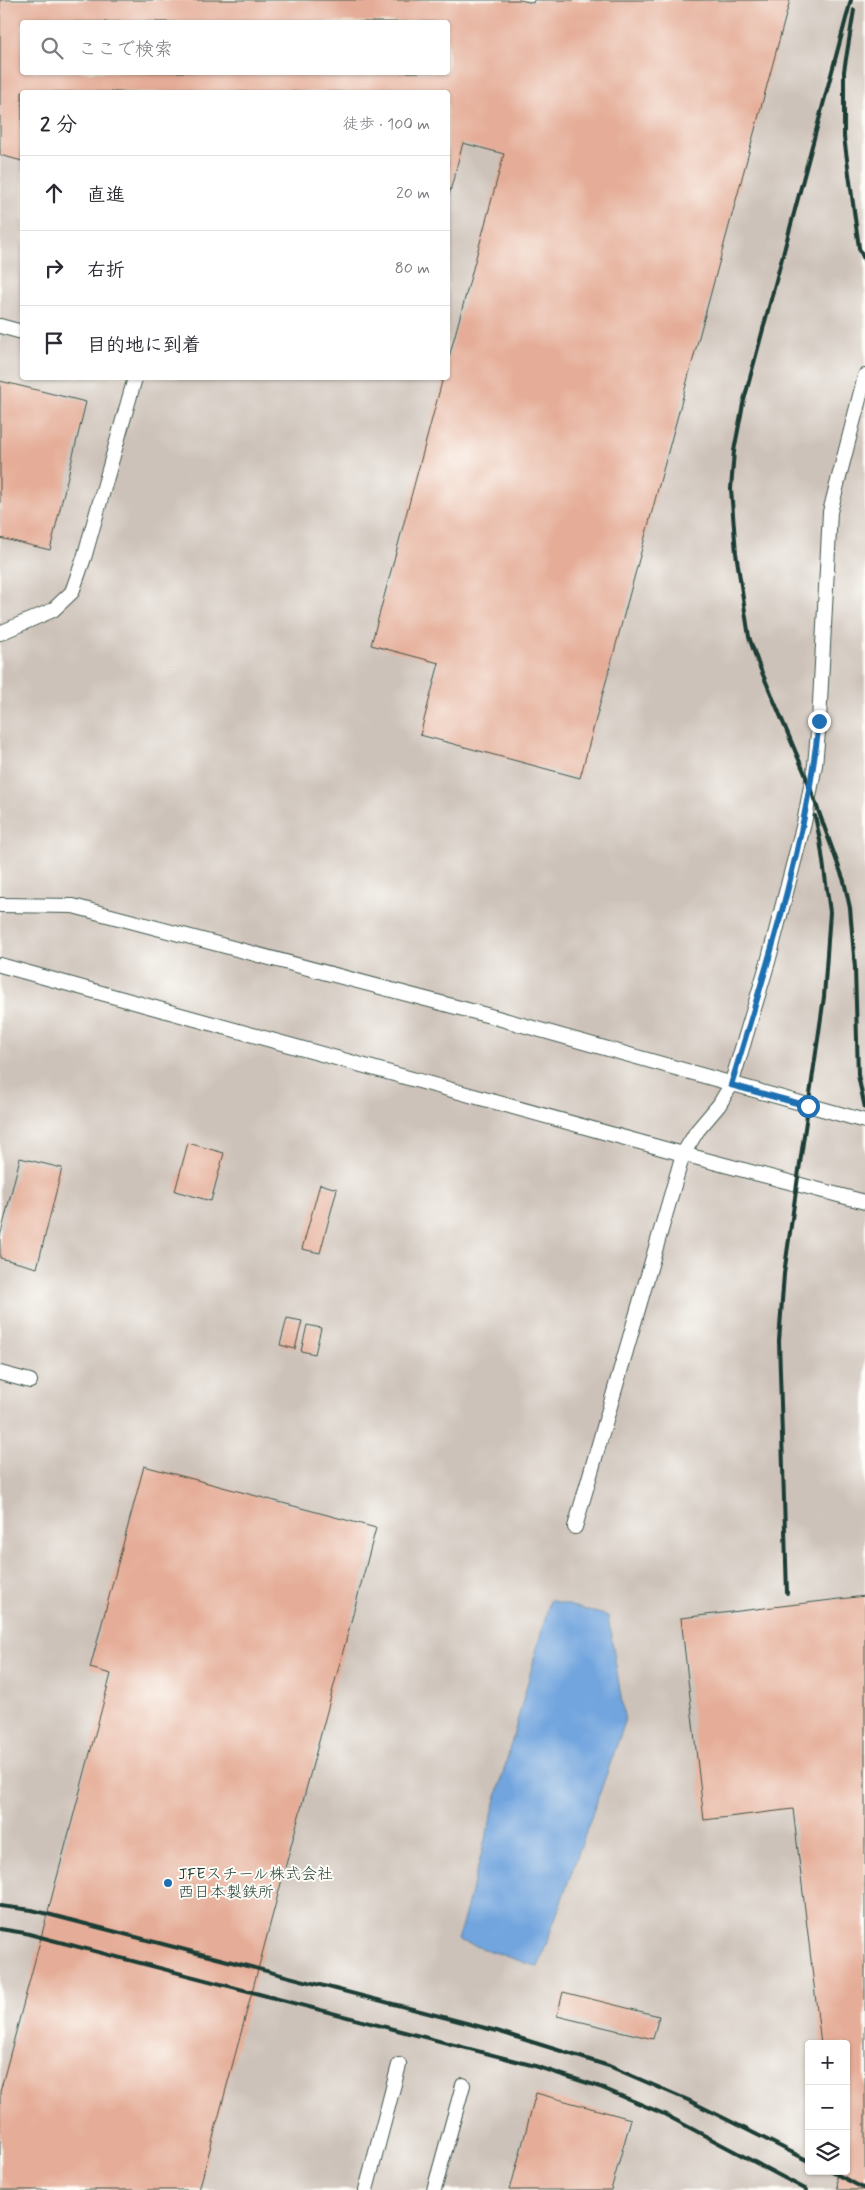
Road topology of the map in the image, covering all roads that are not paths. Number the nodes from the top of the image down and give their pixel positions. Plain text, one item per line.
1 (0, 326) edge
2 (20, 331) edge
3 (865, 376) edge
4 (135, 380) edge
5 (0, 633) edge
6 (0, 905) edge
7 (0, 965) edge
8 (731, 1085) junction
9 (865, 1121) edge
10 (683, 1154) junction
11 (865, 1202) edge
12 (0, 1373) edge
13 (30, 1381) dead end
14 (575, 1527) dead end
15 (400, 2065) dead end
16 (463, 2085) dead end
17 (366, 2190) edge
18 (434, 2190) edge

1 - 2 lane
3 - 8 lane
4 - 5 lane
6 - 8 lane
7 - 10 lane
8 - 9 lane
8 - 10 lane
10 - 11 lane
10 - 14 lane
12 - 13 lane
15 - 17 lane
16 - 18 lane

